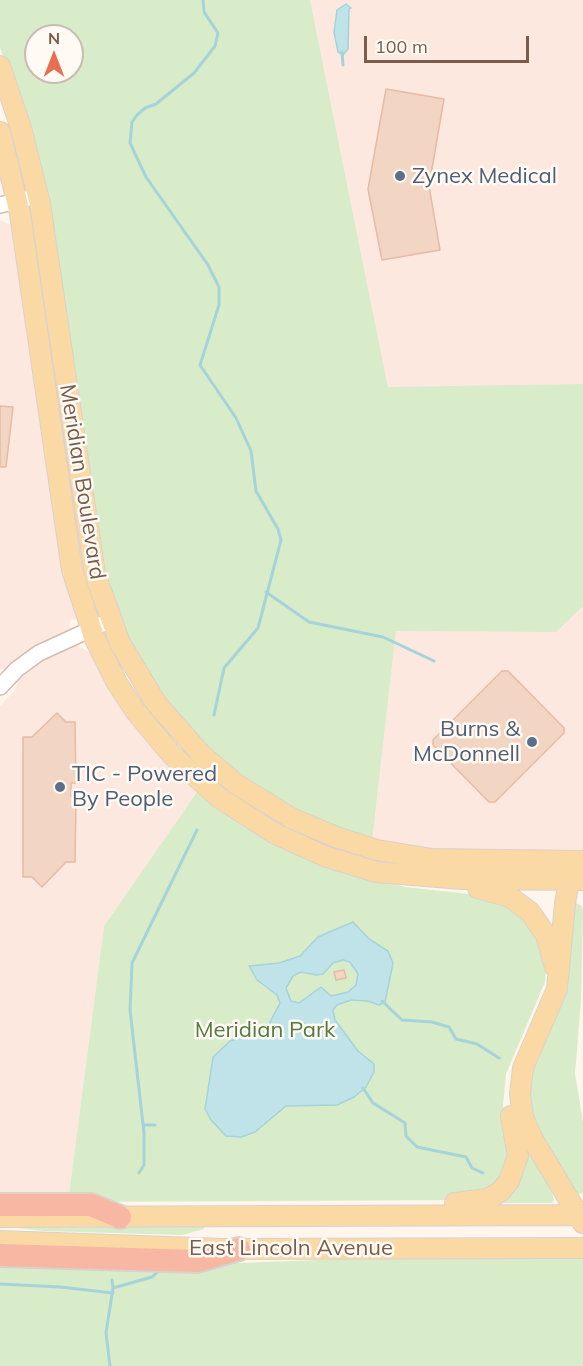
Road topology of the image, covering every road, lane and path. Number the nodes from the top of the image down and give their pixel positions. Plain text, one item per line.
1 (0, 66) edge
2 (0, 132) edge
3 (38, 196) junction
4 (9, 203) edge
5 (111, 620) junction
6 (90, 629) junction
7 (0, 687) edge
8 (580, 870) edge
9 (376, 872) junction
10 (557, 989) junction
11 (523, 1068) junction
12 (0, 1205) edge
13 (335, 1216) junction
14 (0, 1217) edge
15 (120, 1217) junction
16 (581, 1218) edge
17 (0, 1241) edge
18 (583, 1248) edge
19 (239, 1249) junction
20 (0, 1255) edge

1 - 3 main road, Meridian Boulevard
2 - 4 main road, Meridian Boulevard
3 - 4 street
3 - 5 main road, Meridian Boulevard
4 - 6 main road, Meridian Boulevard
5 - 6 street
5 - 8 main road, Meridian Boulevard
6 - 7 street
6 - 9 main road, Meridian Boulevard
8 - 9 main road, Meridian Boulevard
8 - 10 main road
9 - 10 main road
10 - 11 main road
11 - 13 main road
11 - 16 main road
12 - 15 highway
13 - 15 main road, East Lincoln Avenue
13 - 16 main road, East Lincoln Avenue
14 - 15 main road, East Lincoln Avenue
17 - 19 main road, East Lincoln Avenue
18 - 19 main road, East Lincoln Avenue
19 - 20 highway

